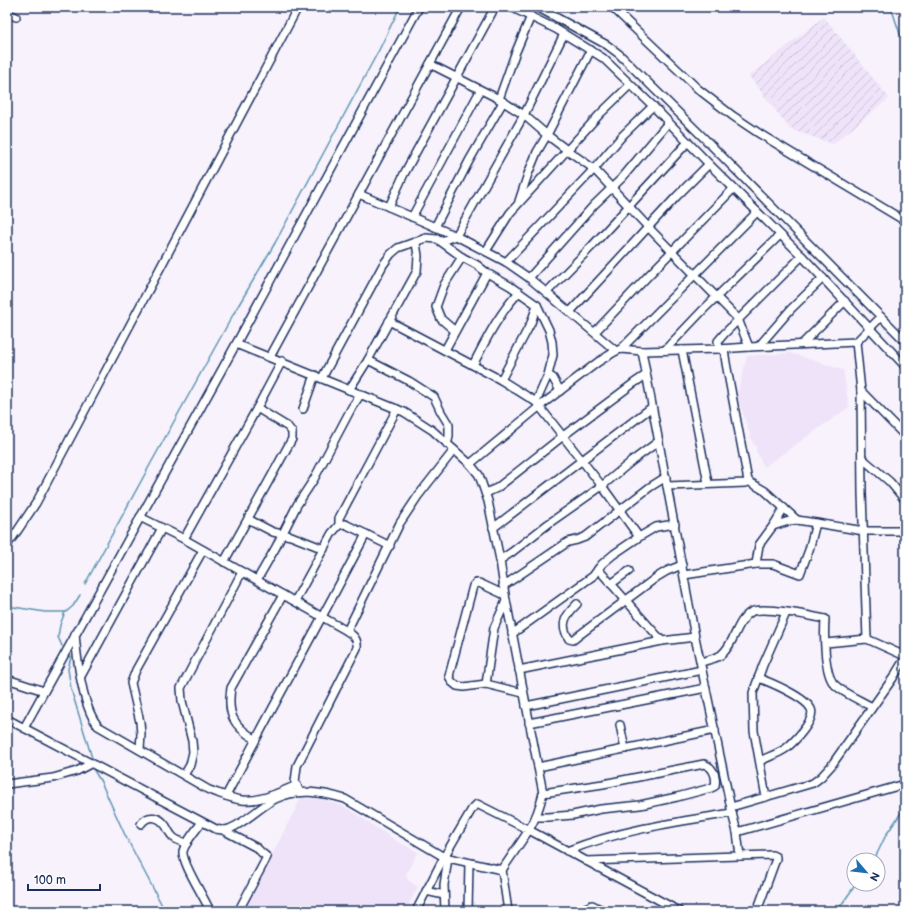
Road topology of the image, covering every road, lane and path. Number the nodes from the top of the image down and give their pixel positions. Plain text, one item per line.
1 (298, 7) edge
2 (419, 7) edge
3 (461, 7) edge
4 (495, 7) edge
5 (511, 7) edge
6 (537, 7) edge
7 (612, 7) edge
8 (7, 13) edge
9 (531, 16) junction
10 (16, 17) dead end
11 (564, 34) junction
12 (591, 50) junction
13 (430, 64) junction
14 (457, 78) junction
15 (630, 85) junction
16 (480, 91) junction
17 (501, 101) junction
18 (653, 106) junction
19 (524, 115) junction
20 (668, 123) junction
21 (547, 135) junction
22 (688, 142) junction
23 (566, 150) junction
24 (709, 164) junction
25 (594, 169) junction
26 (612, 188) junction
27 (733, 189) junction
28 (359, 194) junction
29 (519, 204) junction
30 (389, 206) junction
31 (628, 206) junction
32 (757, 212) junction
33 (412, 218) junction
34 (905, 221) edge
35 (435, 227) junction
36 (649, 228) junction
37 (445, 231) junction
38 (780, 235) junction
39 (456, 236) junction
40 (441, 241) junction
41 (416, 243) junction
42 (486, 251) junction
43 (672, 252) junction
44 (802, 256) junction
45 (462, 257) junction
46 (506, 262) junction
47 (487, 274) junction
48 (695, 275) junction
49 (529, 278) junction
50 (823, 278) junction
51 (520, 292) junction
52 (546, 292) junction
53 (717, 296) junction
54 (845, 301) junction
55 (537, 305) junction
56 (570, 312) junction
57 (881, 317) junction
58 (738, 319) junction
59 (389, 320) junction
60 (870, 329) junction
61 (455, 331) junction
62 (595, 332) junction
63 (905, 341) edge
64 (856, 342) junction
65 (236, 344) junction
66 (802, 344) junction
67 (758, 346) junction
68 (749, 347) junction
69 (722, 349) junction
70 (444, 350) junction
71 (619, 350) junction
72 (665, 350) junction
73 (682, 350) junction
74 (642, 351) junction
75 (270, 357) junction
76 (368, 360) junction
77 (282, 362) junction
78 (473, 365) junction
79 (905, 366) edge
80 (548, 375) junction
81 (646, 375) junction
82 (319, 377) junction
83 (501, 380) junction
84 (349, 390) junction
85 (560, 391) junction
86 (861, 391) junction
87 (360, 394) junction
88 (538, 404) junction
89 (652, 407) junction
90 (257, 408) junction
91 (397, 408) junction
92 (303, 409) dead end
93 (562, 436) junction
94 (905, 436) edge
95 (659, 441) junction
96 (447, 444) junction
97 (454, 450) junction
98 (863, 459) junction
99 (581, 460) junction
100 (470, 464) junction
101 (666, 477) junction
102 (748, 481) junction
103 (708, 483) junction
104 (602, 486) junction
105 (668, 486) junction
106 (486, 493) junction
107 (905, 500) edge
108 (784, 508) junction
109 (619, 510) junction
110 (140, 517) junction
111 (248, 519) junction
112 (797, 520) junction
113 (816, 523) junction
114 (675, 524) junction
115 (339, 525) junction
116 (773, 526) junction
117 (162, 528) junction
118 (493, 528) junction
119 (864, 531) junction
120 (905, 531) edge
121 (282, 534) junction
122 (366, 534) junction
123 (639, 537) junction
124 (184, 539) junction
125 (7, 545) edge
126 (390, 546) junction
127 (203, 550) junction
128 (324, 550) junction
129 (500, 560) junction
130 (224, 562) junction
131 (756, 564) junction
132 (682, 565) junction
133 (598, 569) junction
134 (629, 570) dead end
135 (242, 572) junction
136 (684, 576) junction
137 (257, 580) junction
138 (611, 584) junction
139 (503, 586) junction
140 (283, 595) junction
141 (505, 598) junction
142 (626, 600) junction
143 (295, 601) junction
144 (577, 604) dead end
145 (786, 612) junction
146 (323, 617) junction
147 (347, 631) junction
148 (75, 634) junction
149 (512, 634) junction
150 (695, 637) junction
151 (867, 639) junction
152 (662, 641) junction
153 (826, 643) junction
154 (905, 657) edge
155 (701, 662) junction
156 (519, 670) junction
157 (702, 670) junction
158 (81, 676) junction
159 (758, 678) junction
160 (7, 679) edge
161 (486, 684) junction
162 (706, 688) junction
163 (44, 691) junction
164 (523, 693) junction
165 (526, 706) junction
166 (872, 707) junction
167 (7, 719) edge
168 (529, 723) junction
169 (620, 725) dead end
170 (24, 728) junction
171 (715, 730) junction
172 (256, 739) junction
173 (140, 749) junction
174 (625, 749) junction
175 (760, 761) junction
176 (92, 764) junction
177 (538, 767) junction
178 (184, 775) junction
179 (7, 784) edge
180 (905, 784) edge
181 (298, 788) junction
182 (543, 793) junction
183 (226, 796) junction
184 (766, 797) junction
185 (731, 810) junction
186 (537, 817) junction
187 (202, 822) junction
188 (140, 824) dead end
189 (223, 830) junction
190 (529, 830) junction
191 (737, 832) junction
192 (188, 843) junction
193 (567, 851) junction
194 (740, 856) junction
195 (446, 857) junction
196 (586, 861) junction
197 (469, 863) junction
198 (502, 870) junction
199 (426, 891) junction
200 (444, 896) junction
201 (210, 911) edge
202 (241, 911) edge
203 (416, 911) edge
204 (445, 911) edge
205 (468, 911) edge
206 (508, 911) edge
207 (580, 911) edge
208 (604, 911) edge
209 (679, 911) edge
210 (757, 911) edge

1 - 125 street
2 - 65 street
3 - 13 street
4 - 14 street
5 - 9 street
6 - 57 street
7 - 34 street
8 - 10 street
9 - 11 street
9 - 17 street
11 - 12 street
11 - 19 street
12 - 15 street
12 - 21 street
13 - 14 street
13 - 28 street
14 - 16 street
14 - 30 street
15 - 18 street
15 - 23 street
16 - 17 street
16 - 33 street
17 - 19 street
17 - 35 street
18 - 20 street
18 - 25 street
19 - 21 street
19 - 39 street
20 - 22 street
20 - 26 street
21 - 23 street
21 - 29 street
22 - 24 street
22 - 31 street
23 - 25 street
23 - 29 street
24 - 27 street
24 - 36 street
25 - 26 street
25 - 46 street
26 - 31 street
26 - 49 street
27 - 32 street
27 - 43 street
28 - 30 street
28 - 75 street
29 - 42 street
30 - 33 street
31 - 36 street
31 - 52 street
32 - 38 street
32 - 48 street
33 - 35 street
35 - 37 street
36 - 43 street
36 - 56 street
37 - 39 street
37 - 40 street
38 - 44 street
38 - 53 street
39 - 40 street
39 - 42 street
40 - 41 street
40 - 45 street
41 - 59 street
41 - 82 street
42 - 46 street
43 - 48 street
43 - 62 street
44 - 50 street
44 - 58 street
45 - 47 street
45 - 61 street
46 - 49 street
47 - 51 street
47 - 61 street
48 - 53 street
48 - 71 street
49 - 52 street
50 - 54 street
50 - 67 street
51 - 55 street
51 - 78 street
52 - 56 street
53 - 58 street
53 - 72 street
54 - 60 street
54 - 66 street
55 - 80 street
55 - 83 street
56 - 62 street
57 - 60 street
57 - 63 street
58 - 68 street
58 - 69 street
59 - 70 street
59 - 76 street
60 - 64 street
60 - 79 street
61 - 70 street
62 - 71 street
64 - 66 street
64 - 86 street
65 - 75 street
65 - 110 street
66 - 67 street
67 - 68 street
68 - 69 street
69 - 73 street
69 - 102 street
70 - 78 street
71 - 74 street
71 - 85 street
72 - 73 street
72 - 74 street
73 - 103 street
74 - 81 street
75 - 77 street
76 - 84 street
76 - 96 street
77 - 82 street
77 - 90 street
78 - 83 street
80 - 85 street
80 - 88 street
81 - 89 street
81 - 93 street
82 - 84 street
82 - 92 street
83 - 88 street
84 - 87 street
85 - 88 street
86 - 94 street
86 - 98 street
87 - 91 street
87 - 121 street
88 - 93 street
88 - 100 street
89 - 95 street
89 - 99 street
90 - 111 street
90 - 124 street
91 - 96 street
91 - 115 street
93 - 99 street
93 - 106 street
95 - 101 street
95 - 104 street
96 - 97 street
97 - 100 street
97 - 126 street
98 - 107 street
98 - 119 street
99 - 104 street
99 - 118 street
100 - 106 street
101 - 105 street
101 - 109 street
102 - 103 street
102 - 108 street
103 - 105 street
104 - 109 street
104 - 129 street
105 - 114 street
106 - 118 street
108 - 112 street
108 - 116 street
109 - 123 street
109 - 139 street
110 - 117 street
110 - 148 street
111 - 121 street
111 - 130 street
112 - 113 street
112 - 116 street
113 - 119 street
113 - 131 street
114 - 123 street
114 - 132 street
115 - 122 street
115 - 128 street
116 - 131 street
117 - 124 street
117 - 158 street
118 - 129 street
119 - 120 street
119 - 151 street
121 - 128 street
121 - 137 street
122 - 126 street
122 - 146 street
123 - 133 street
124 - 127 street
126 - 147 street
127 - 130 street
127 - 173 street
128 - 143 street
129 - 139 street
130 - 135 street
131 - 136 street
132 - 136 street
132 - 142 street
133 - 138 street
133 - 149 street
134 - 138 street
135 - 137 street
135 - 178 street
136 - 150 street
137 - 140 street
138 - 142 street
139 - 141 street
140 - 143 street
140 - 172 street
141 - 149 street
141 - 161 street
141 - 161 street
142 - 144 street
142 - 152 street
143 - 146 street
145 - 153 street
145 - 155 street
145 - 159 street
146 - 147 street
146 - 172 street
147 - 181 street
148 - 158 street
148 - 163 street
149 - 156 street
150 - 152 street
150 - 155 street
151 - 153 street
151 - 154 street
152 - 156 street
153 - 166 street
154 - 166 street
155 - 157 street
156 - 164 street
157 - 162 street
157 - 165 street
158 - 173 street
159 - 175 street
159 - 175 street
160 - 163 street
161 - 164 street
162 - 168 street
162 - 171 street
163 - 170 street
164 - 165 street
165 - 168 street
166 - 184 street
167 - 170 street
168 - 177 street
169 - 174 street
170 - 176 street
171 - 174 street
171 - 185 street
172 - 183 street
173 - 178 street
174 - 177 street
175 - 184 street
176 - 179 street
176 - 187 street
177 - 182 street
178 - 183 street
180 - 191 street
181 - 183 street
181 - 189 street
181 - 195 street
182 - 186 street
182 - 186 street
184 - 185 street
185 - 191 street
185 - 193 street
186 - 190 street
187 - 189 street
187 - 192 street
188 - 192 street
189 - 202 street
190 - 193 street
190 - 195 street
190 - 198 street
191 - 194 street
192 - 201 street
193 - 196 street
194 - 196 street
194 - 210 street
195 - 197 street
195 - 199 street
195 - 200 street
196 - 209 street
197 - 198 street
197 - 205 street
198 - 206 street
199 - 200 street
199 - 203 street
200 - 204 street
207 - 208 street

